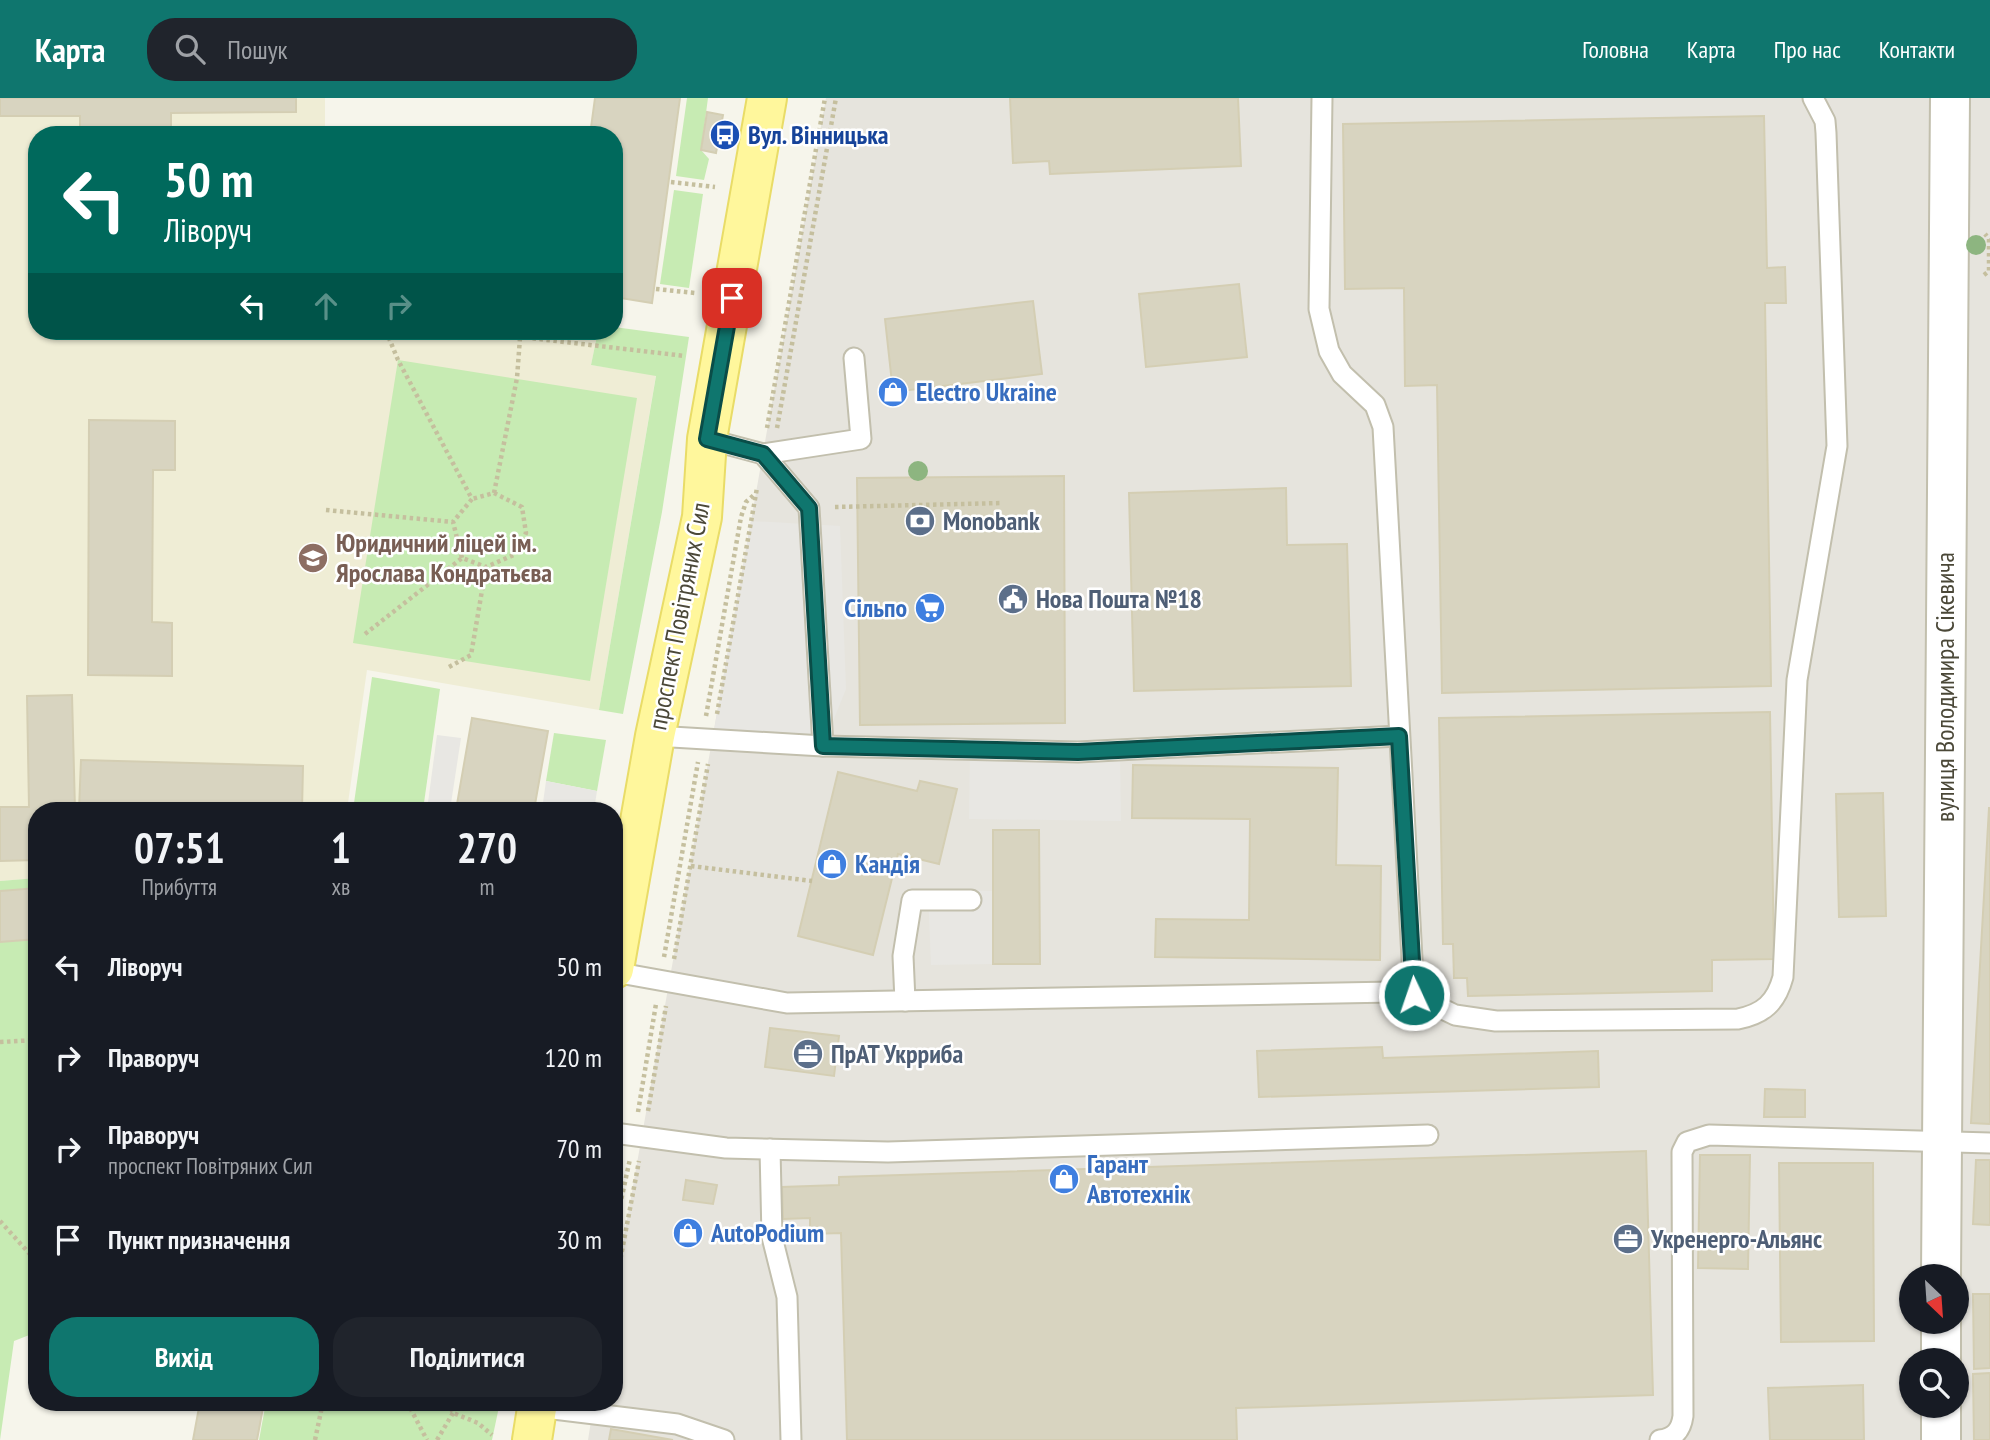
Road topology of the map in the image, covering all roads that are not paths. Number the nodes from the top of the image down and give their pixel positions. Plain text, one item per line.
1 (767, 98) edge
2 (1322, 98) edge
3 (1813, 98) edge
4 (1950, 98) edge
5 (854, 358) dead end
6 (707, 439) junction
7 (768, 456) junction
8 (655, 736) junction
9 (1399, 736) junction
10 (823, 746) junction
11 (971, 900) dead end
12 (623, 919) edge
13 (623, 972) edge
14 (1414, 995) junction
15 (905, 1001) junction
16 (623, 1135) edge
17 (1428, 1135) dead end
18 (1942, 1141) junction
19 (1990, 1143) edge
20 (770, 1149) junction
21 (1941, 1264) edge
22 (536, 1416) edge
23 (1941, 1418) edge
24 (724, 1440) edge
25 (791, 1440) edge
26 (1660, 1440) edge
27 (1941, 1440) edge

1 - 6 main road, проспект Повітряних Сил
2 - 9 lane
3 - 14 lane
4 - 18 street, вулиця Володимира Сікевича
5 - 7 lane
6 - 7 lane
6 - 8 main road, проспект Повітряних Сил
7 - 10 lane
8 - 10 lane
8 - 12 main road, проспект Повітряних Сил
9 - 10 lane
9 - 14 lane
11 - 15 lane
13 - 15 lane
14 - 15 lane
16 - 20 lane
17 - 20 lane
18 - 19 lane
18 - 21 street, вулиця Володимира Сікевича
18 - 26 lane
20 - 25 lane
22 - 24 lane
23 - 27 street

